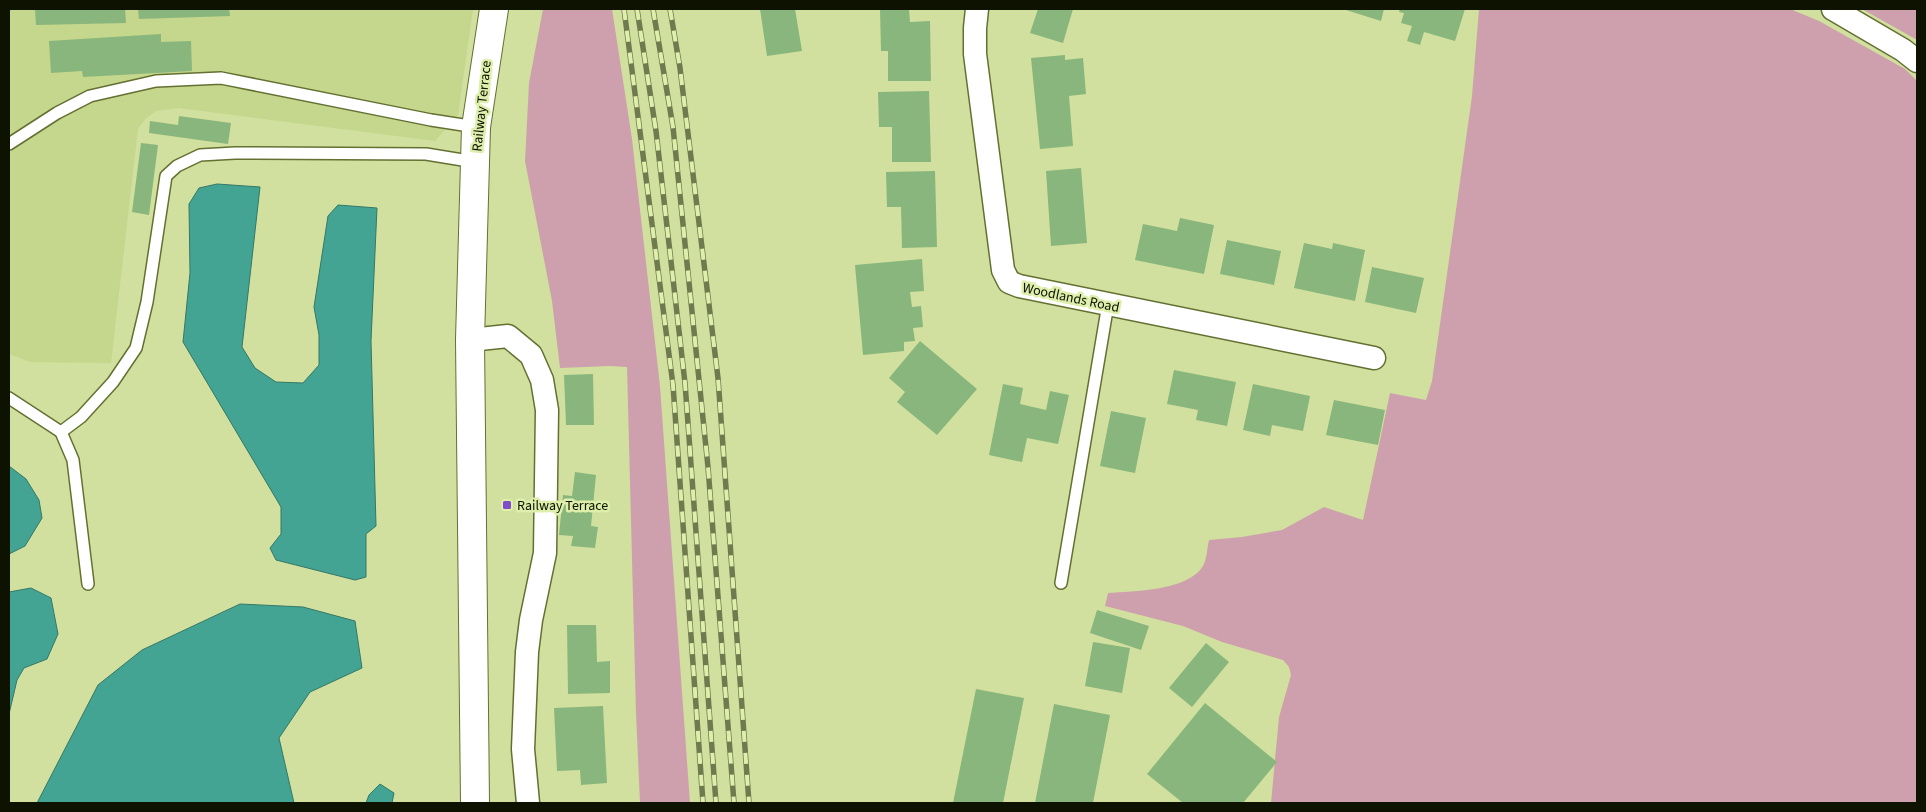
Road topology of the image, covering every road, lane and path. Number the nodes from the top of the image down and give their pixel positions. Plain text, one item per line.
1 (494, 9) edge
2 (977, 9) edge
3 (1833, 9) edge
4 (1917, 61) edge
5 (476, 127) junction
6 (9, 144) edge
7 (475, 162) junction
8 (1108, 304) junction
9 (470, 340) junction
10 (1374, 358) dead end
11 (9, 398) edge
12 (61, 432) junction
13 (1061, 583) dead end
14 (88, 584) dead end
15 (475, 803) edge
16 (528, 803) edge

1 - 5 street, Railway Terrace
2 - 8 street, Woodlands Road
3 - 4 street
5 - 6 lane
5 - 7 street, Railway Terrace
7 - 9 street, Railway Terrace
7 - 12 lane
8 - 10 street, Woodlands Road
8 - 13 lane
9 - 15 street, Railway Terrace
9 - 16 street
11 - 12 lane
12 - 14 lane

